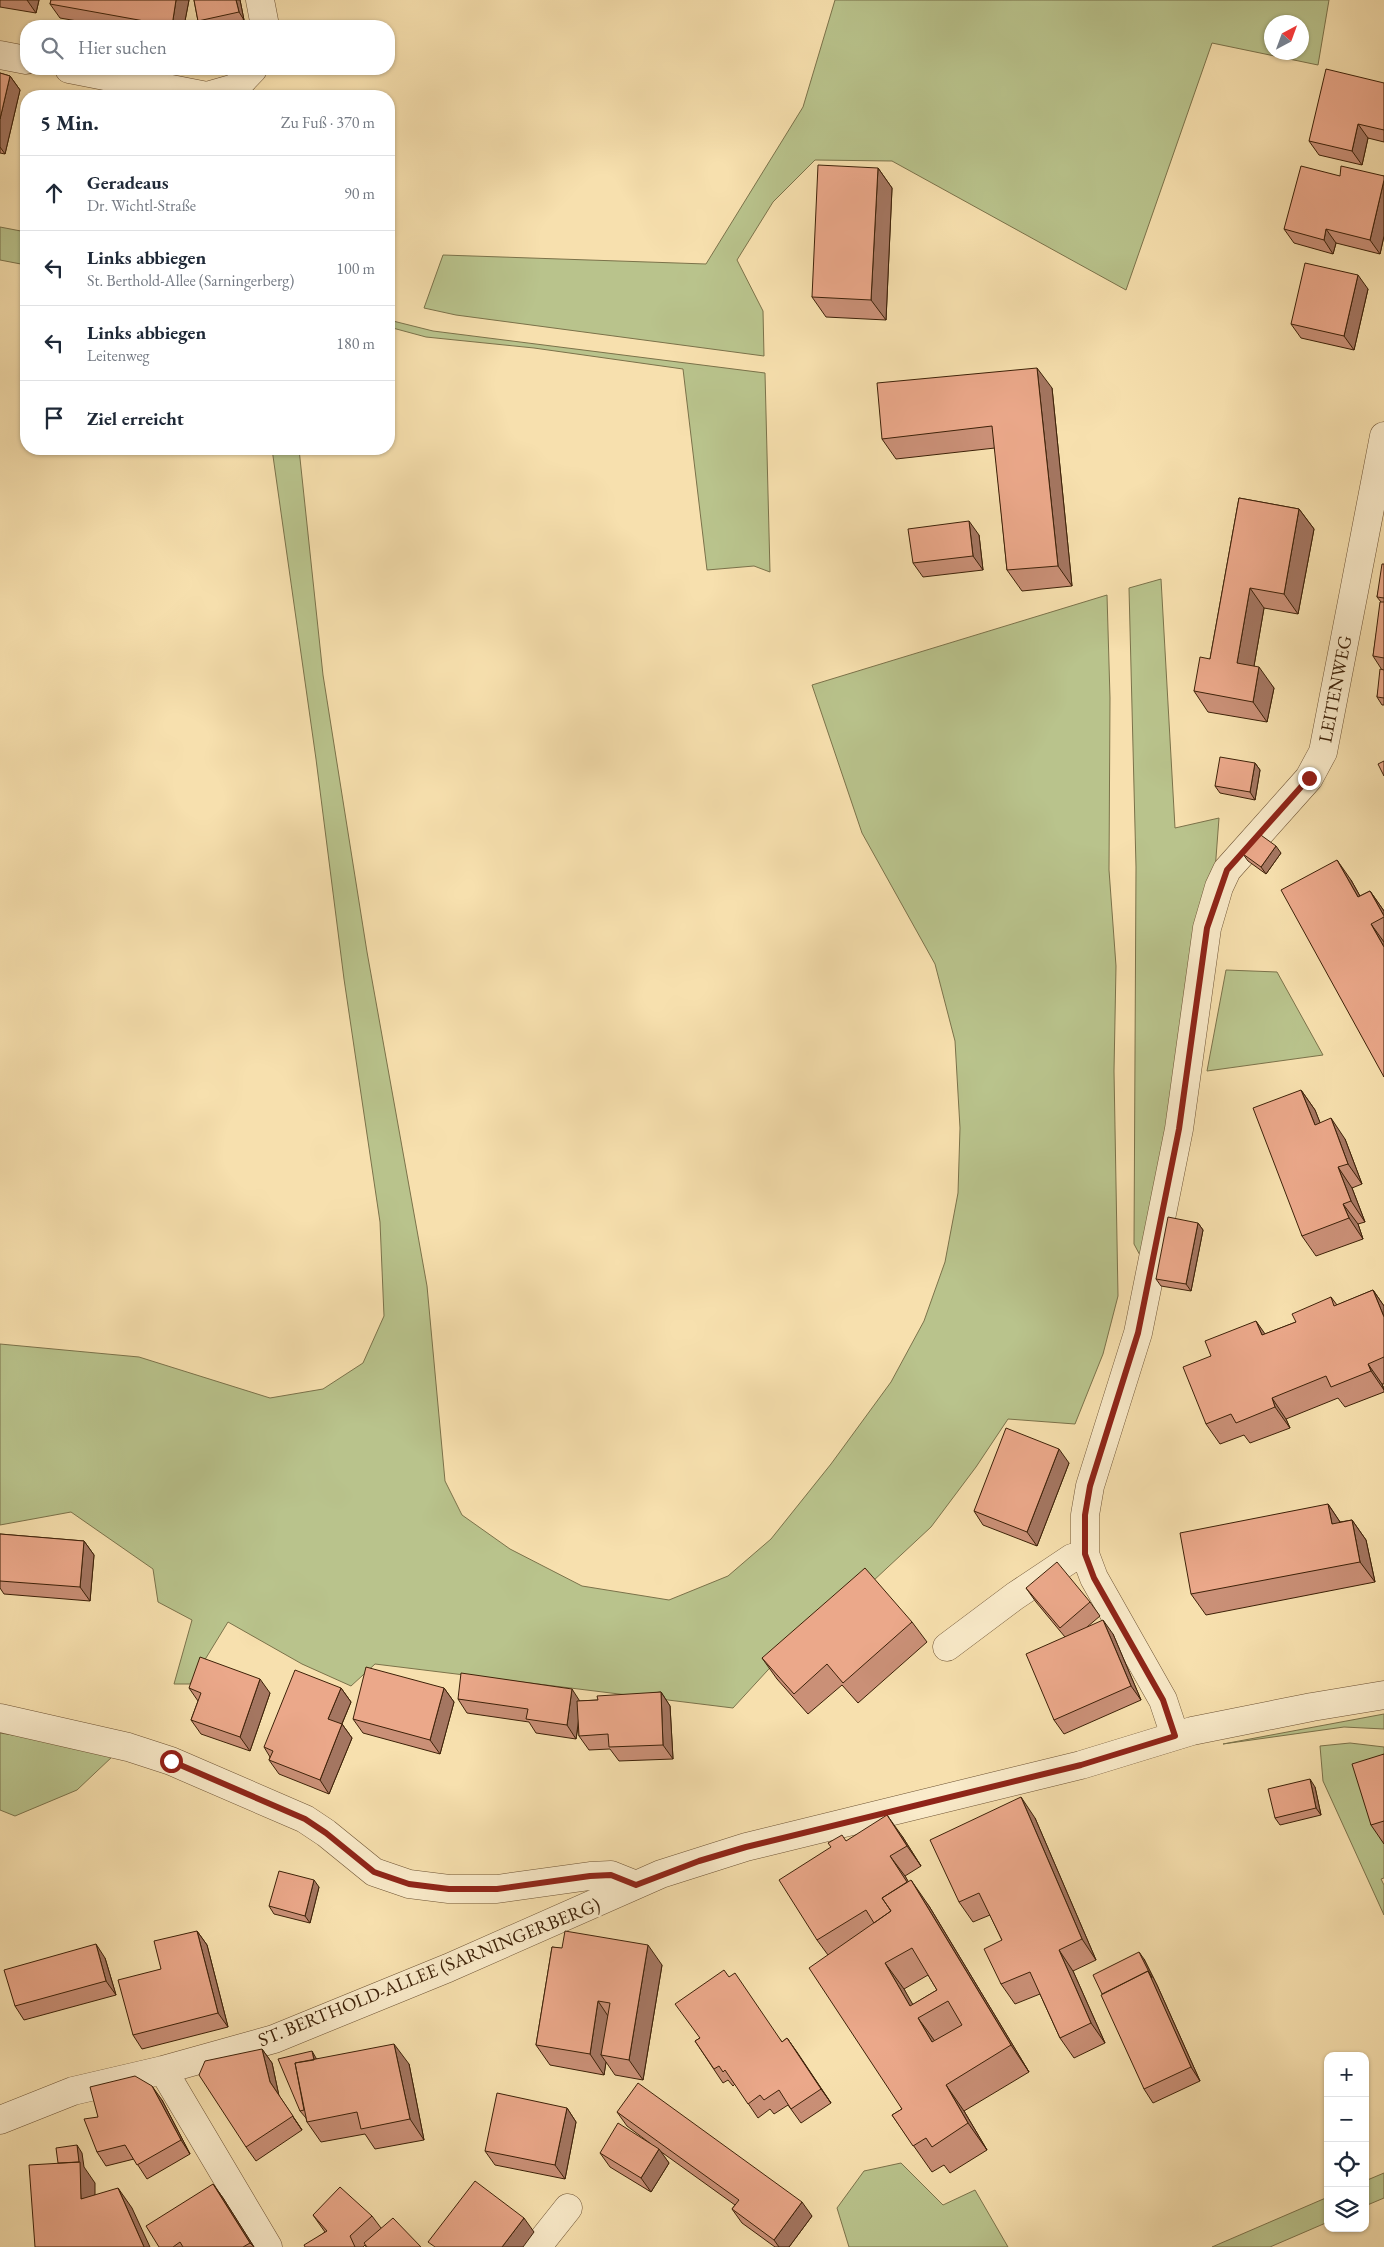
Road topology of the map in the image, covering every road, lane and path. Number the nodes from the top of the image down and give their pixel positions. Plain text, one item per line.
1 (260, 0) edge
2 (264, 20) edge
3 (0, 55) edge
4 (20, 59) edge
5 (100, 75) edge
6 (247, 75) edge
7 (177, 90) edge
8 (228, 90) edge
9 (1384, 436) edge
10 (1085, 1554) junction
11 (947, 1647) dead end
12 (1384, 1695) edge
13 (0, 1718) edge
14 (1175, 1736) junction
15 (636, 1885) junction
16 (162, 2070) junction
17 (0, 2120) edge
18 (568, 2208) dead end
19 (268, 2247) edge
20 (537, 2247) edge

1 - 2 street
3 - 4 street
5 - 7 street
6 - 8 street
9 - 10 street, LEITENWEG
10 - 11 street
10 - 14 street, LEITENWEG
12 - 14 street, ST. BERTHOLD-ALLEE (SARNINGERBERG)
13 - 15 street
14 - 15 street, ST. BERTHOLD-ALLEE (SARNINGERBERG)
15 - 16 street, ST. BERTHOLD-ALLEE (SARNINGERBERG)
16 - 17 street, ST. BERTHOLD-ALLEE (SARNINGERBERG)
16 - 19 street
18 - 20 street

